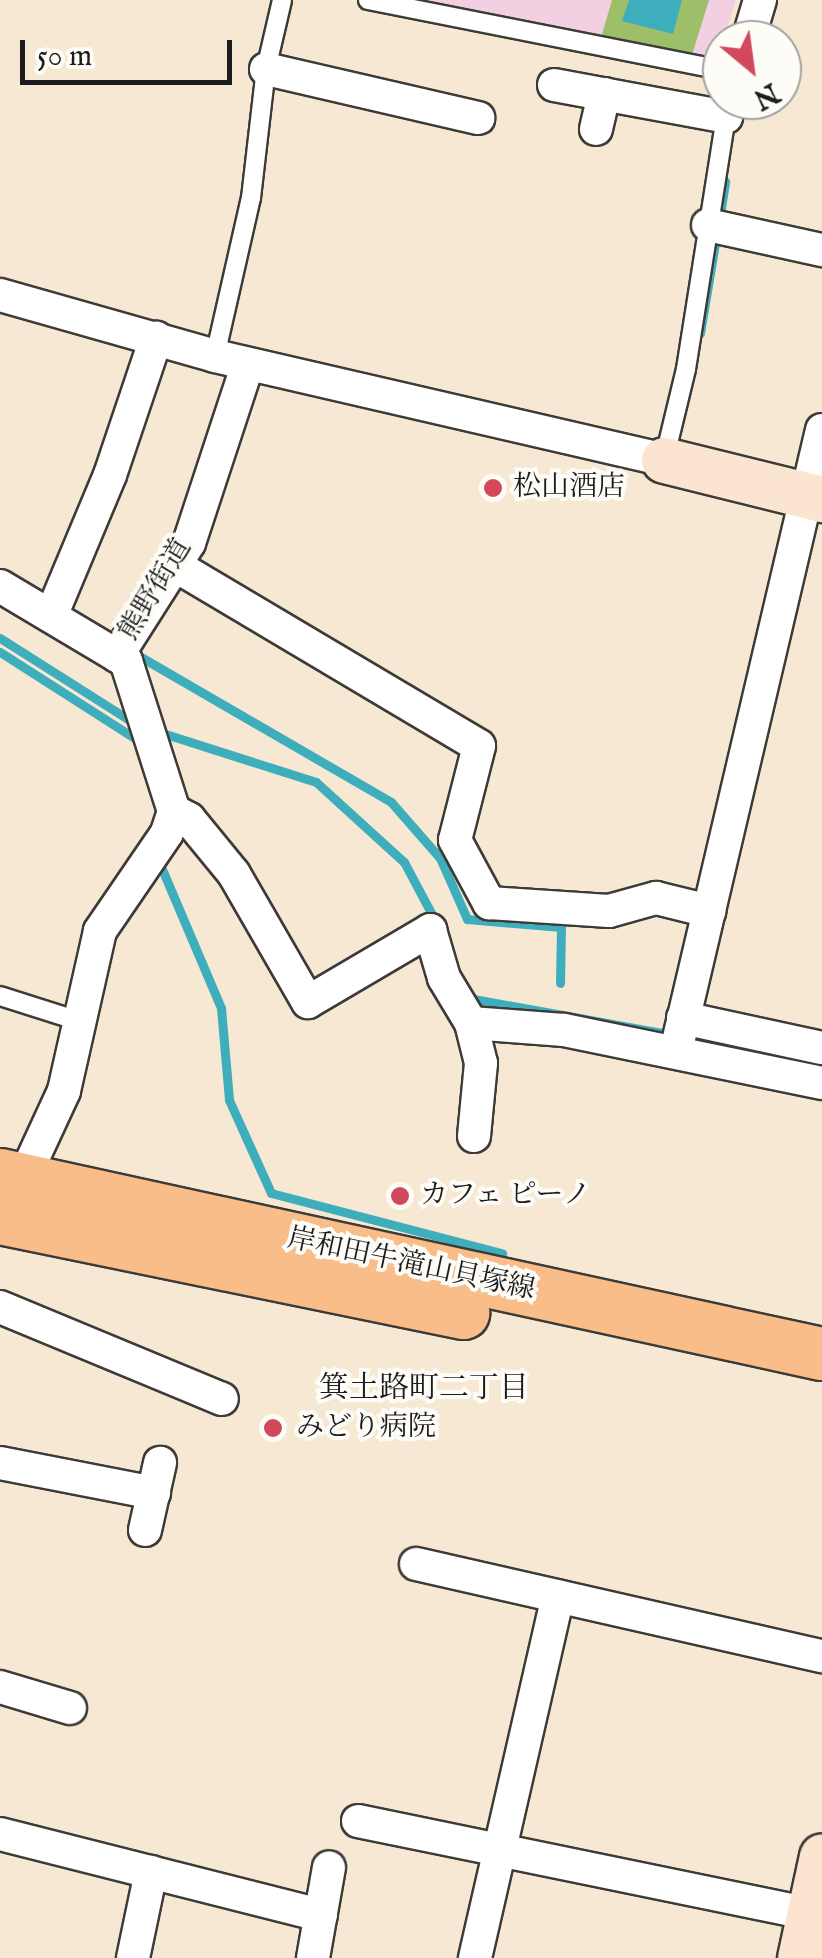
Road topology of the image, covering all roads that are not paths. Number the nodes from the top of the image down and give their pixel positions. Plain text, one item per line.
1 (282, 0) edge
2 (368, 0) edge
3 (702, 66) edge
4 (266, 69) junction
5 (554, 85) dead end
6 (604, 94) junction
7 (702, 105) edge
8 (478, 118) dead end
9 (726, 120) edge
10 (596, 129) dead end
11 (708, 225) junction
12 (822, 250) edge
13 (0, 295) edge
14 (156, 338) junction
15 (215, 356) junction
16 (248, 364) junction
17 (822, 430) edge
18 (664, 460) junction
19 (814, 497) edge
20 (176, 566) junction
21 (0, 586) edge
22 (50, 616) junction
23 (117, 656) junction
24 (174, 811) junction
25 (709, 911) junction
26 (0, 996) edge
27 (82, 1022) junction
28 (472, 1023) junction
29 (679, 1036) junction
30 (822, 1048) edge
31 (822, 1082) edge
32 (474, 1136) dead end
33 (5, 1195) edge
34 (0, 1307) edge
35 (822, 1354) edge
36 (822, 1387) edge
37 (222, 1399) dead end
38 (0, 1463) edge
39 (146, 1530) dead end
40 (416, 1564) dead end
41 (558, 1596) junction
42 (822, 1656) edge
43 (0, 1687) edge
44 (70, 1708) dead end
45 (358, 1821) dead end
46 (0, 1834) edge
47 (496, 1851) junction
48 (822, 1856) edge
49 (329, 1866) dead end
50 (151, 1872) junction
51 (320, 1915) junction
52 (816, 1915) edge
53 (133, 1958) edge
54 (313, 1958) edge
55 (475, 1958) edge
56 (800, 1958) edge

1 - 4 lane
2 - 3 lane
4 - 8 street
4 - 15 lane
5 - 6 street
6 - 7 street
6 - 10 street
9 - 11 lane
11 - 12 street
11 - 18 lane
13 - 14 street
14 - 15 street
14 - 22 street
15 - 16 street
16 - 18 street
16 - 20 street, 熊野街道
17 - 19 street
18 - 19 street
19 - 25 street
20 - 23 street, 熊野街道
20 - 25 street
21 - 22 street
22 - 23 street
23 - 24 street, 熊野街道
24 - 27 street
24 - 28 street
25 - 29 street
26 - 27 lane
27 - 33 street
28 - 29 street
28 - 32 street
29 - 30 street
29 - 31 street
33 - 35 main road, 岸和田牛滝山貝塚線
33 - 36 main road, 岸和田牛滝山貝塚線
34 - 37 street
38 - 39 street
40 - 41 street
41 - 42 street
41 - 47 street
43 - 44 street
45 - 47 street
46 - 50 street
47 - 52 street
47 - 55 street
48 - 52 street
49 - 51 street
50 - 51 street
50 - 53 street
51 - 54 street
52 - 56 street

